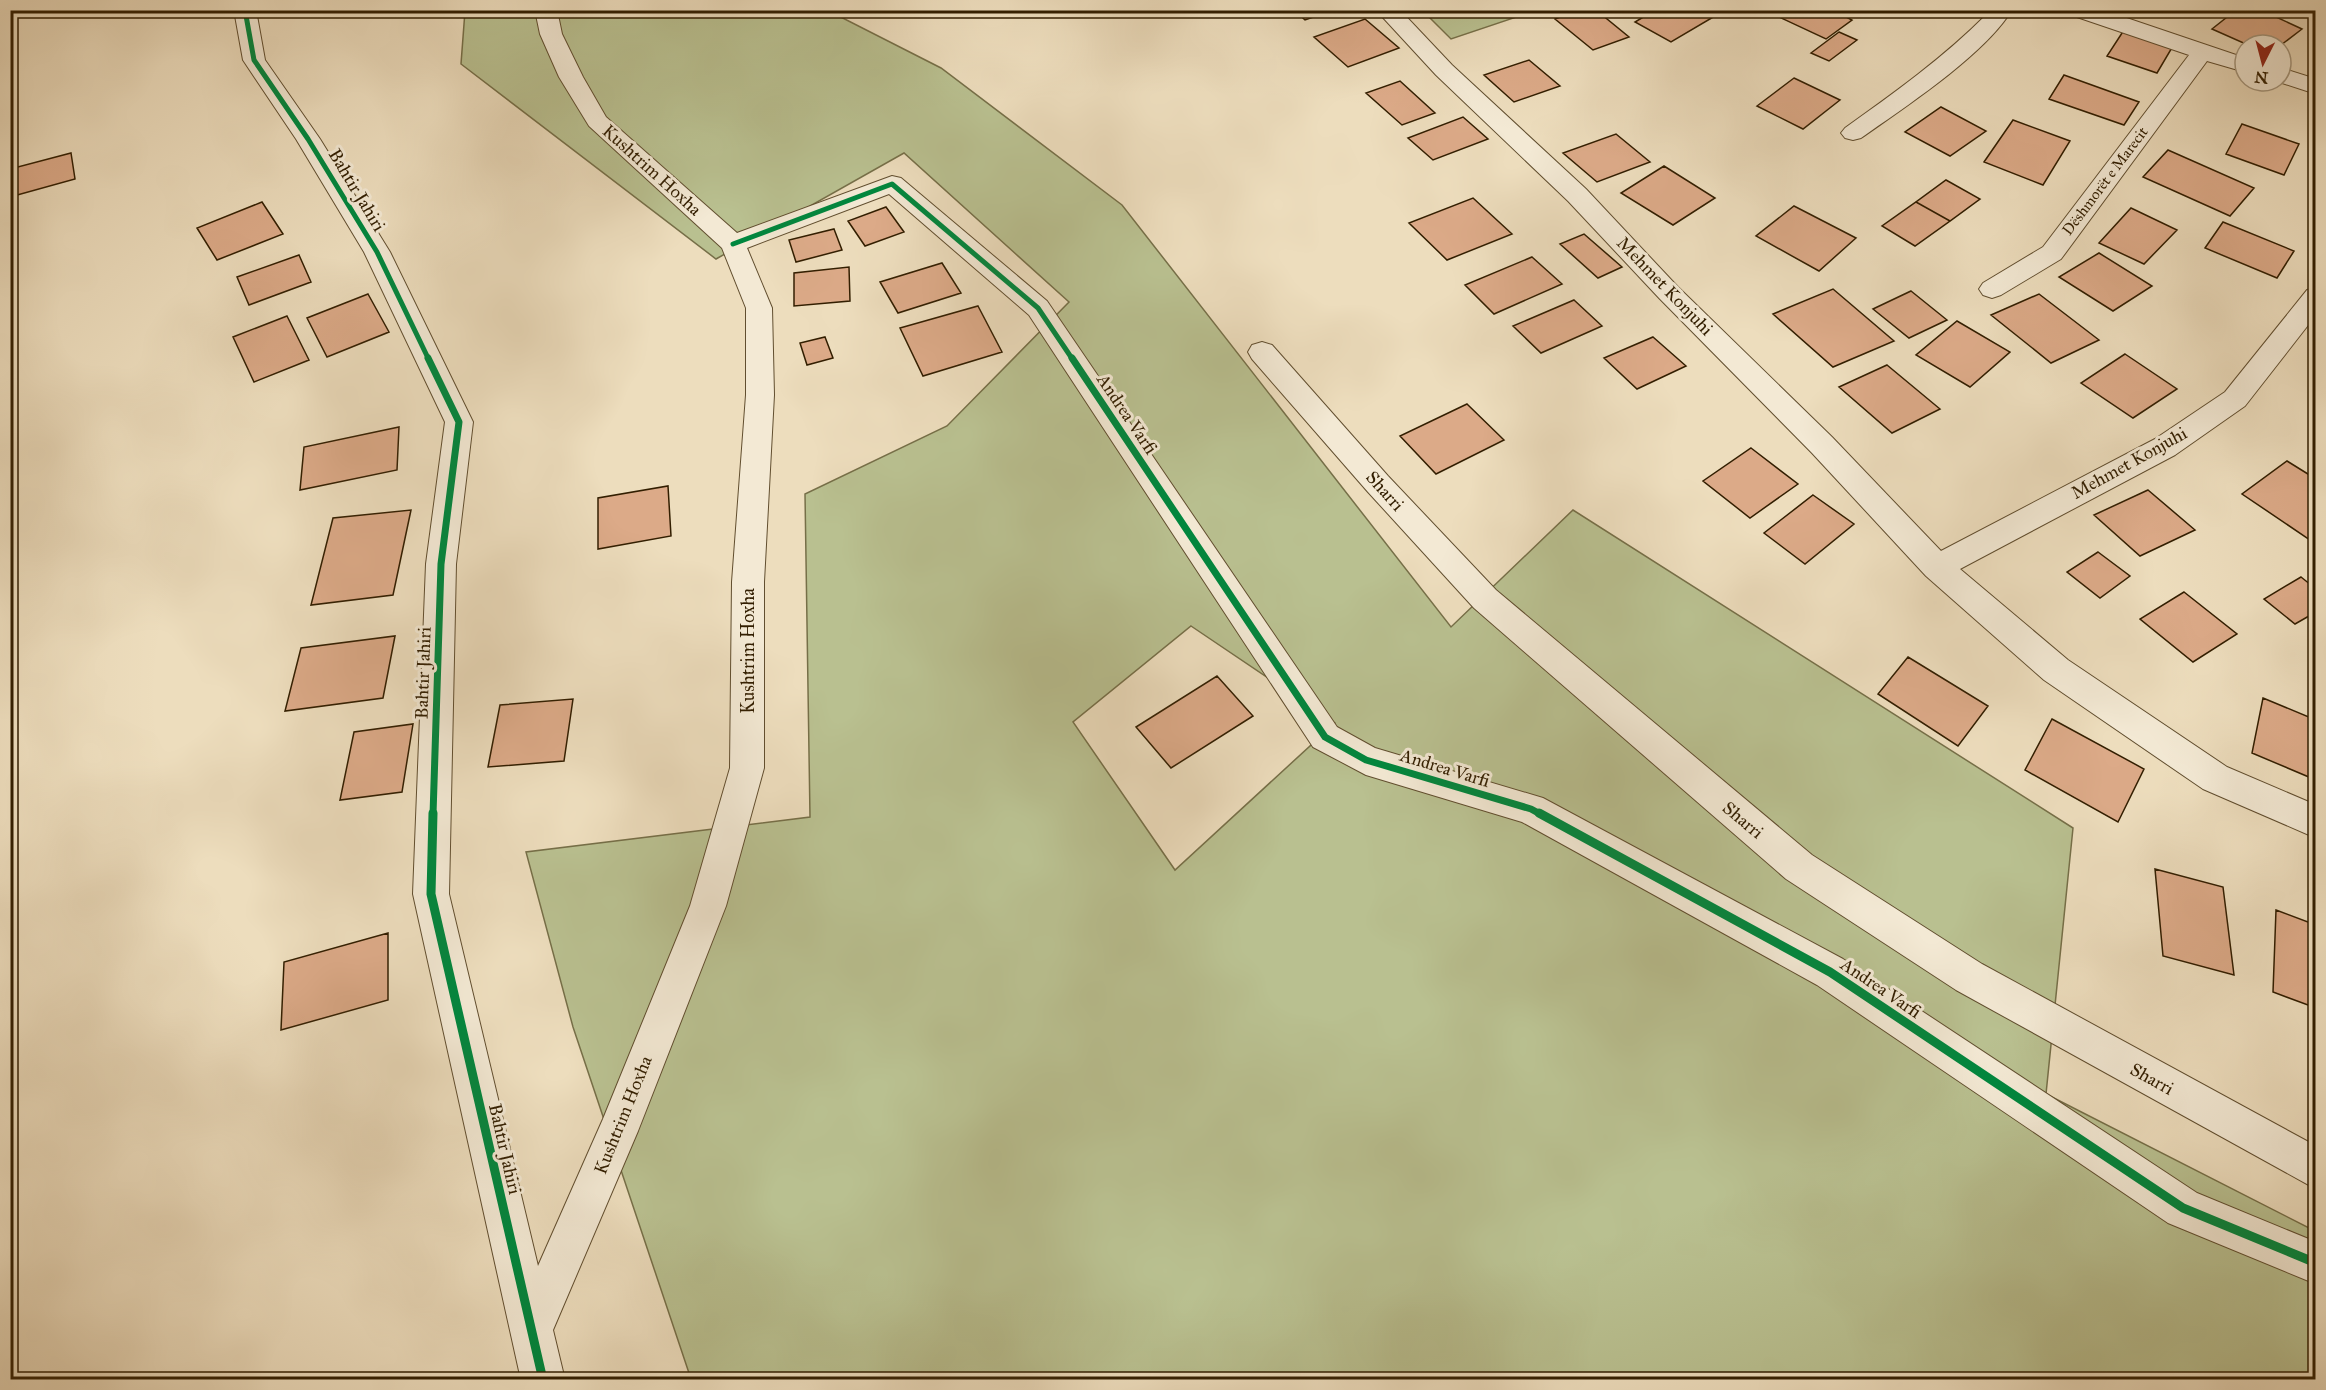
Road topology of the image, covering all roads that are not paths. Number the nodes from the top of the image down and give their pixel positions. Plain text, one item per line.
1 (245, 10) edge
2 (546, 10) edge
3 (1387, 10) edge
4 (1997, 10) edge
5 (2079, 10) edge
6 (2200, 54) junction
7 (2233, 62) edge
8 (2293, 79) edge
9 (2316, 87) edge
10 (1853, 134) dead end
11 (734, 244) junction
12 (1992, 289) dead end
13 (2316, 296) edge
14 (1262, 352) dead end
15 (1937, 567) junction
16 (2316, 822) edge
17 (2316, 1169) edge
18 (2316, 1263) edge
19 (532, 1328) junction
20 (543, 1380) edge

1 - 19 street, Bahtir Jahiri
2 - 11 street, Kushtrim Hoxha
3 - 15 street, Mehmet Konjuhi
4 - 10 street
5 - 6 street
6 - 7 street
6 - 12 street, Dëshmorët e Marecit
8 - 9 street
11 - 18 street, Andrea Varfi
11 - 19 street, Kushtrim Hoxha
13 - 15 street, Mehmet Konjuhi
14 - 17 street, Sharri
15 - 16 street, Mehmet Konjuhi
19 - 20 street, Bahtir Jahiri

